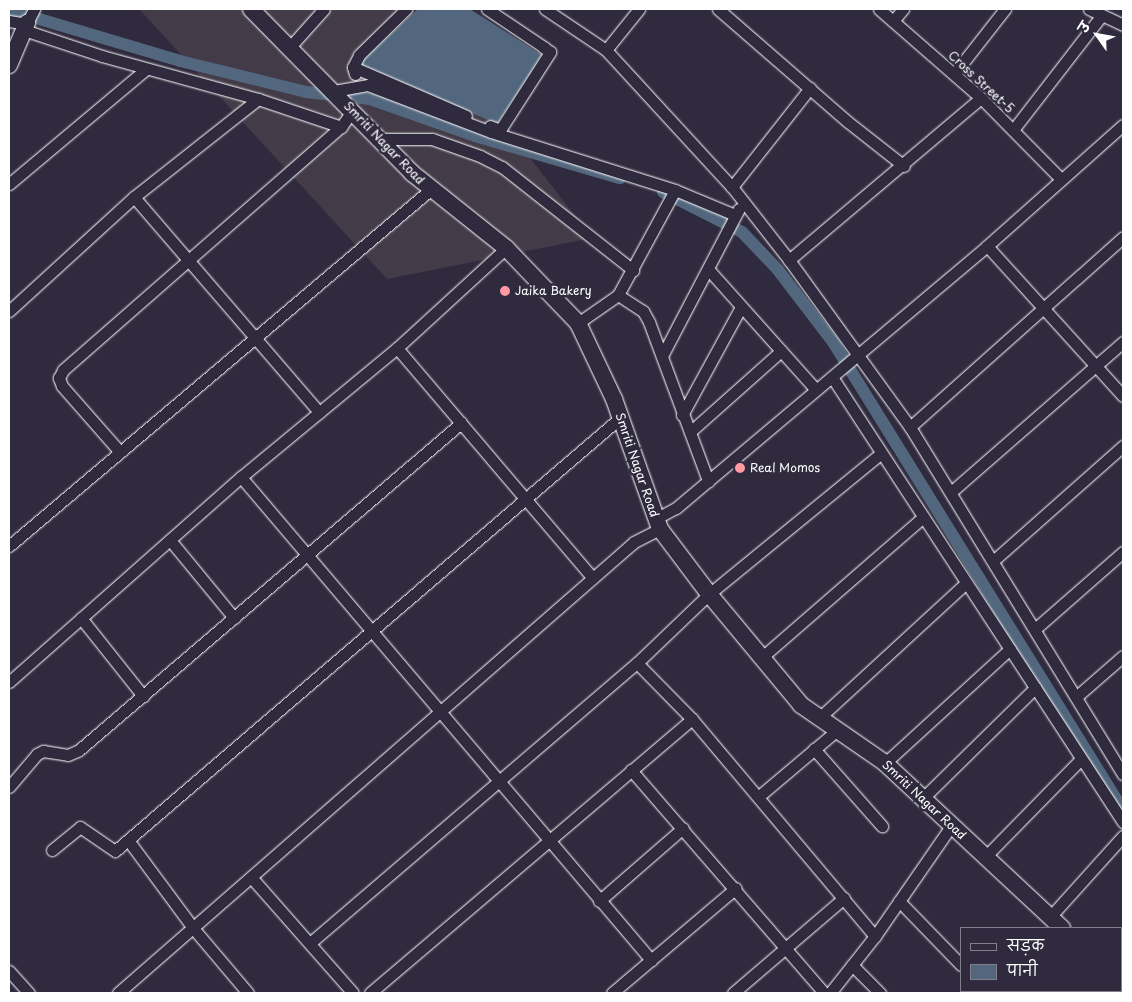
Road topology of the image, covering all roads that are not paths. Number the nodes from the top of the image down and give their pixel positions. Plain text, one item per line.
1 (251, 9) edge
2 (324, 9) edge
3 (406, 9) edge
4 (487, 9) edge
5 (545, 9) edge
6 (639, 9) edge
7 (718, 9) edge
8 (879, 9) edge
9 (903, 9) edge
10 (1006, 9) edge
11 (1089, 9) edge
12 (1102, 15) junction
13 (9, 21) edge
14 (893, 21) junction
15 (28, 22) edge
16 (1123, 25) edge
17 (289, 48) junction
18 (606, 50) junction
19 (9, 65) edge
20 (352, 67) junction
21 (146, 68) junction
22 (954, 74) junction
23 (361, 84) junction
24 (810, 88) junction
25 (334, 91) junction
26 (981, 98) junction
27 (258, 99) junction
28 (352, 110) junction
29 (1123, 125) edge
30 (342, 127) junction
31 (1013, 130) junction
32 (381, 139) junction
33 (904, 166) junction
34 (1061, 179) junction
35 (9, 184) edge
36 (732, 187) junction
37 (430, 190) junction
38 (675, 190) junction
39 (134, 197) junction
40 (744, 202) junction
41 (735, 216) junction
42 (1123, 237) edge
43 (987, 246) junction
44 (506, 248) junction
45 (187, 259) junction
46 (790, 260) junction
47 (708, 269) junction
48 (633, 270) junction
49 (618, 295) junction
50 (742, 307) junction
51 (1042, 309) junction
52 (9, 311) edge
53 (578, 324) junction
54 (254, 337) junction
55 (1123, 342) edge
56 (397, 348) junction
57 (781, 351) junction
58 (859, 353) junction
59 (662, 356) junction
60 (1096, 366) junction
61 (832, 377) junction
62 (816, 390) junction
63 (1123, 396) edge
64 (319, 412) junction
65 (682, 415) junction
66 (621, 417) junction
67 (461, 423) junction
68 (910, 428) junction
69 (690, 432) junction
70 (1123, 446) edge
71 (120, 452) junction
72 (881, 453) junction
73 (241, 477) junction
74 (708, 481) junction
75 (951, 492) junction
76 (526, 500) junction
77 (923, 517) junction
78 (657, 524) junction
79 (170, 540) junction
80 (9, 546) edge
81 (1123, 552) edge
82 (307, 555) junction
83 (993, 560) junction
84 (593, 578) junction
85 (966, 583) junction
86 (709, 594) junction
87 (81, 618) junction
88 (234, 618) junction
89 (1035, 629) junction
90 (373, 633) junction
91 (1010, 649) junction
92 (1123, 656) edge
93 (761, 658) junction
94 (637, 663) junction
95 (9, 682) edge
96 (1035, 688) junction
97 (143, 696) junction
98 (1076, 697) junction
99 (439, 711) junction
100 (692, 719) junction
101 (818, 720) junction
102 (836, 731) junction
103 (814, 749) junction
104 (1123, 750) edge
105 (1081, 758) junction
106 (1114, 758) junction
107 (885, 763) junction
108 (631, 770) junction
109 (1123, 774) edge
110 (496, 782) junction
111 (9, 787) edge
112 (758, 797) junction
113 (924, 797) junction
114 (1123, 822) edge
115 (952, 825) junction
116 (882, 826) dead end
117 (683, 828) junction
118 (1123, 836) edge
119 (128, 840) junction
120 (547, 841) junction
121 (52, 850) dead end
122 (985, 857) junction
123 (252, 877) junction
124 (736, 888) junction
125 (844, 898) junction
126 (898, 901) junction
127 (599, 902) junction
128 (1050, 917) junction
129 (1061, 927) edge
130 (193, 928) junction
131 (875, 936) junction
132 (310, 943) junction
133 (786, 948) junction
134 (651, 960) junction
135 (960, 964) edge
136 (852, 966) junction
137 (9, 971) edge
138 (29, 993) edge
139 (118, 993) edge
140 (248, 993) edge
141 (353, 993) edge
142 (370, 993) edge
143 (612, 993) edge
144 (733, 993) edge
145 (824, 993) edge
146 (830, 993) edge
147 (880, 993) edge

1 - 17 main road, Smriti Nagar Road
2 - 17 street
3 - 20 street
4 - 20 street
5 - 18 street
6 - 18 street
7 - 24 street
8 - 14 street, Cross Street-5
9 - 14 street
10 - 22 street
11 - 12 street
12 - 16 street
12 - 31 street
13 - 15 street
14 - 22 street, Cross Street-5
15 - 19 main road
15 - 21 street
17 - 25 main road, Smriti Nagar Road
18 - 36 street
20 - 23 street
21 - 27 street
21 - 35 street
22 - 26 street, Cross Street-5
23 - 25 street
23 - 38 street
24 - 33 street
24 - 36 street
25 - 28 main road, Smriti Nagar Road
26 - 31 street, Cross Street-5
26 - 33 street
27 - 30 street
27 - 39 street
28 - 30 street
28 - 32 main road, Smriti Nagar Road
29 - 34 street
30 - 45 street
31 - 34 street, Cross Street-5
32 - 37 main road, Smriti Nagar Road
32 - 48 street
33 - 46 street
34 - 43 street
36 - 40 street
37 - 44 main road, Smriti Nagar Road
37 - 54 street
38 - 41 street
38 - 48 street
39 - 45 street
39 - 52 street
40 - 41 street
40 - 46 street
41 - 47 street
42 - 51 street
43 - 51 street
43 - 58 street
44 - 53 main road, Smriti Nagar Road
44 - 56 street
45 - 54 street
45 - 71 street
46 - 58 street
47 - 50 street
47 - 59 street
48 - 49 street
49 - 53 street
49 - 59 street
50 - 57 street
50 - 65 street
51 - 60 street
51 - 68 street
53 - 66 main road, Smriti Nagar Road
54 - 64 street
54 - 71 street
55 - 60 street
56 - 64 street
56 - 67 street
57 - 62 street
57 - 69 street
58 - 61 street
58 - 68 street
59 - 65 street
60 - 63 street
60 - 75 street
61 - 62 street
61 - 72 street
62 - 74 street
64 - 73 street
65 - 69 street
66 - 76 street
66 - 78 main road, Smriti Nagar Road
67 - 76 street
67 - 82 street
68 - 75 street
69 - 74 street
70 - 83 street
71 - 80 street
72 - 77 street
72 - 86 street
73 - 79 street
73 - 82 street
74 - 78 street
75 - 83 street
76 - 84 street
76 - 90 street
77 - 85 street
77 - 93 street
78 - 84 street
78 - 86 main road, Smriti Nagar Road
79 - 87 street
79 - 88 street
81 - 89 street
82 - 88 street
82 - 90 street
83 - 89 street
84 - 99 street
85 - 91 street
85 - 101 street
86 - 93 main road, Smriti Nagar Road
86 - 94 street
87 - 95 street
87 - 97 street
88 - 97 street
89 - 98 street
90 - 99 street
90 - 119 street
91 - 96 street
91 - 107 street
92 - 98 street
93 - 101 main road, Smriti Nagar Road
94 - 100 street
94 - 110 street
96 - 105 street
96 - 113 street
97 - 111 street
98 - 106 street
99 - 110 street
99 - 123 street
100 - 108 street
100 - 112 street
101 - 102 main road, Smriti Nagar Road
102 - 103 street
102 - 107 main road, Smriti Nagar Road
103 - 112 street
103 - 116 street
104 - 106 street
105 - 114 street
105 - 122 street
106 - 109 street
107 - 113 main road, Smriti Nagar Road
108 - 117 street
108 - 120 street
110 - 120 street
110 - 132 street
112 - 125 street
113 - 115 main road, Smriti Nagar Road
115 - 122 main road, Smriti Nagar Road
115 - 126 street
117 - 124 street
117 - 127 street
118 - 128 street
119 - 121 street
119 - 130 street
120 - 127 street
120 - 142 street
122 - 128 main road, Smriti Nagar Road
123 - 130 street
123 - 132 street
124 - 133 street
124 - 134 street
125 - 131 street
125 - 133 street
126 - 131 street
126 - 135 street
127 - 134 street
128 - 129 main road, Smriti Nagar Road
130 - 139 street
130 - 140 street
131 - 136 street
132 - 141 street
133 - 144 street
133 - 145 street
134 - 143 street
136 - 146 street
136 - 147 street
137 - 138 street

